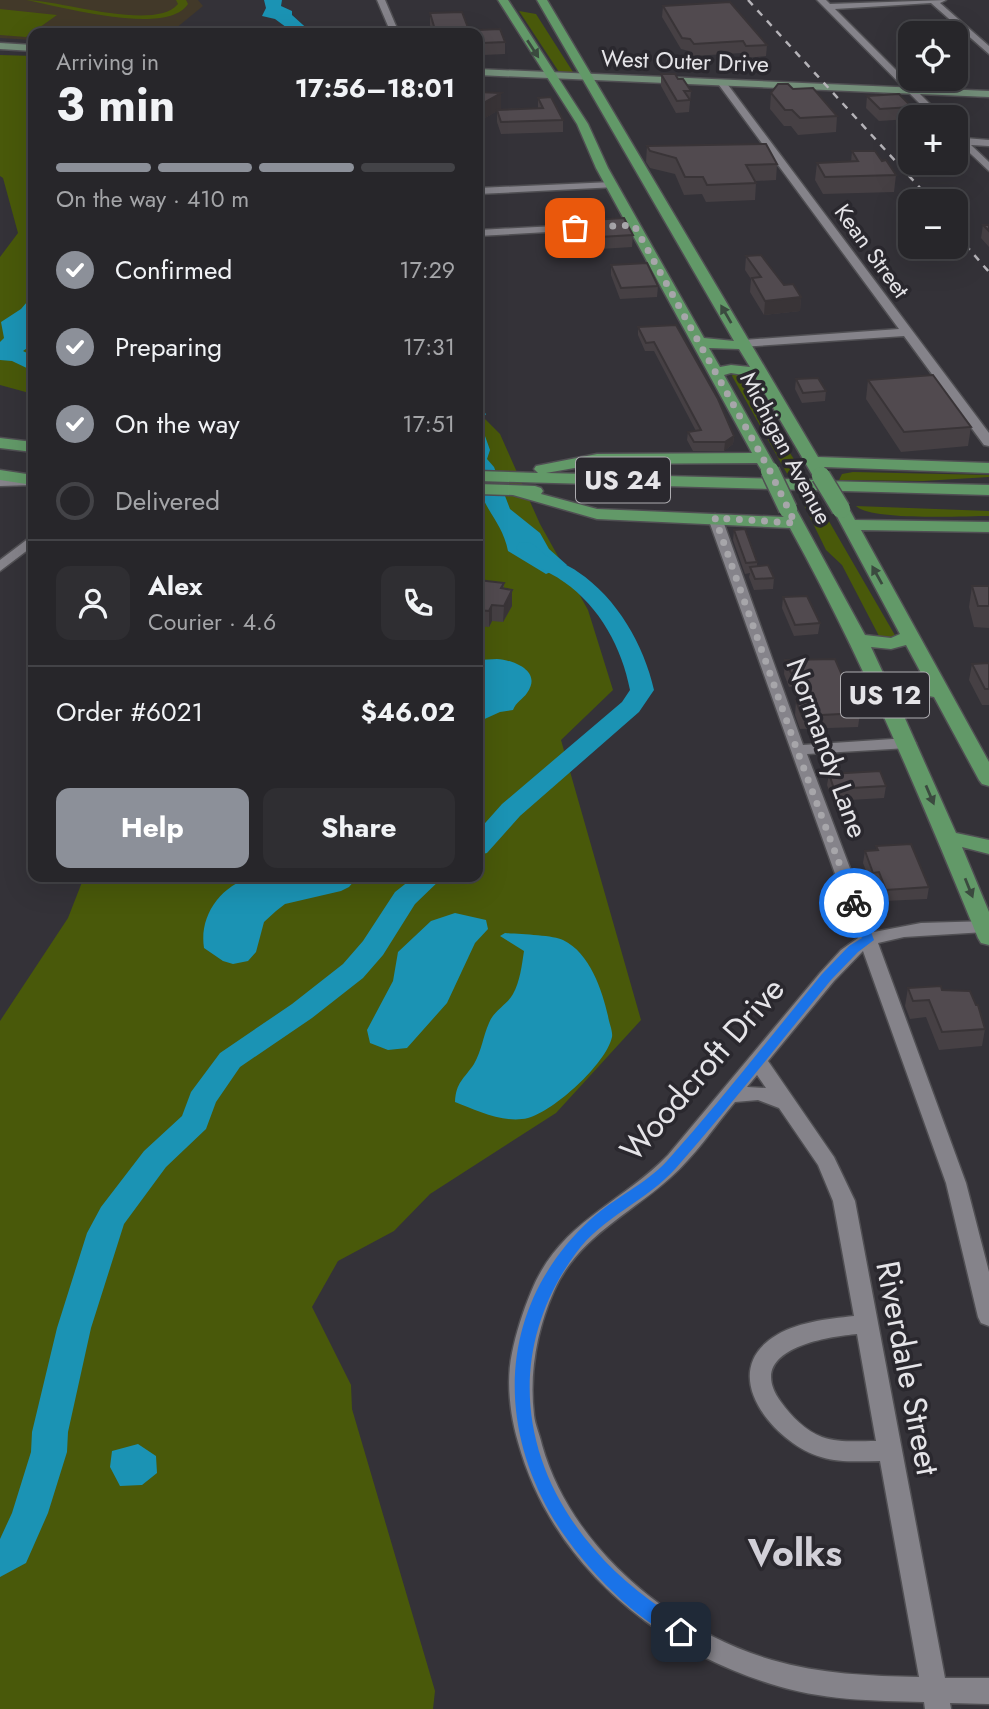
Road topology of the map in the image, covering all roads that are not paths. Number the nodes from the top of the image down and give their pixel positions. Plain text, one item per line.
1 (382, 0) edge
2 (932, 0) edge
3 (942, 0) edge
4 (543, 1) edge
5 (825, 3) edge
6 (518, 5) edge
7 (558, 27) junction
8 (393, 28) edge
9 (0, 46) edge
10 (28, 48) edge
11 (989, 51) edge
12 (483, 72) edge
13 (551, 76) junction
14 (588, 78) junction
15 (722, 83) junction
16 (989, 92) edge
17 (913, 93) junction
18 (938, 94) junction
19 (989, 100) edge
20 (925, 105) edge
21 (968, 140) edge
22 (608, 141) junction
23 (989, 143) edge
24 (968, 147) edge
25 (989, 168) edge
26 (612, 185) junction
27 (483, 191) edge
28 (663, 205) junction
29 (623, 206) junction
30 (649, 215) junction
31 (634, 225) junction
32 (674, 225) junction
33 (483, 233) edge
34 (905, 331) junction
35 (699, 342) junction
36 (744, 344) junction
37 (716, 373) junction
38 (761, 373) junction
39 (989, 442) edge
40 (0, 443) edge
41 (28, 446) edge
42 (618, 459) junction
43 (0, 463) edge
44 (767, 465) junction
45 (28, 466) edge
46 (989, 468) edge
47 (817, 469) junction
48 (0, 475) edge
49 (498, 475) junction
50 (483, 476) edge
51 (28, 480) edge
52 (28, 481) edge
53 (0, 482) edge
54 (609, 486) junction
55 (483, 489) edge
56 (989, 489) edge
57 (508, 490) junction
58 (989, 501) edge
59 (613, 515) junction
60 (791, 516) junction
61 (715, 518) junction
62 (850, 525) junction
63 (989, 527) edge
64 (28, 543) edge
65 (0, 567) edge
66 (910, 635) junction
67 (857, 639) junction
68 (884, 693) junction
69 (942, 693) junction
70 (908, 743) junction
71 (797, 750) junction
72 (989, 780) edge
73 (949, 838) junction
74 (989, 847) edge
75 (987, 929) edge
76 (868, 940) junction
77 (758, 1061) junction
78 (729, 1095) junction
79 (787, 1103) junction
80 (989, 1317) edge
81 (866, 1324) junction
82 (890, 1451) junction
83 (989, 1691) edge
84 (937, 1699) edge

1 - 8 street
2 - 3 street
2 - 5 street
2 - 11 street
4 - 6 main road
4 - 7 main road, Michigan Avenue / US 12
5 - 17 street
6 - 7 main road
6 -> 13 main road, Michigan Avenue / US 12
7 - 14 main road, Michigan Avenue / US 12
9 - 10 main road
12 - 13 main road, West Outer Drive
13 - 14 main road, West Outer Drive
13 - 22 main road, Michigan Avenue / US 12
14 - 15 main road, West Outer Drive
14 - 22 main road, Michigan Avenue / US 12
15 - 17 main road, West Outer Drive
15 - 34 street, Kean Street
16 - 18 main road, West Outer Drive
17 - 18 main road, West Outer Drive
17 - 20 street
18 - 19 main road
21 - 23 street
22 - 26 main road, Michigan Avenue / US 12
22 - 28 main road, Michigan Avenue / US 12
24 - 25 street
26 - 27 street
26 - 29 main road, Michigan Avenue / US 12
28 - 30 main road
28 - 32 main road, Michigan Avenue / US 12
29 - 30 main road
29 - 31 main road, Michigan Avenue / US 12
30 - 31 main road
30 - 32 main road
31 - 33 street
31 - 35 main road, Michigan Avenue / US 12
36 -> 32 main road, Michigan Avenue / US 12
34 - 36 street
34 - 39 street, Kean Street
35 - 36 main road
35 - 37 main road, Michigan Avenue / US 12
36 - 38 main road, Michigan Avenue / US 12
37 - 38 main road
37 - 44 main road, Michigan Avenue / US 12
38 - 47 main road, Michigan Avenue / US 12
40 - 41 main road
42 - 44 main road
42 - 49 main road
42 - 54 main road
43 - 45 main road
44 - 60 main road, Michigan Avenue / US 12, bridge
46 - 47 main road
47 - 62 main road, Michigan Avenue / US 12, bridge
48 - 51 main road
49 - 50 main road, US 24
49 - 54 main road, US 24
52 - 53 street
54 - 56 main road, US 24
54 - 57 main road, US 24
54 - 58 main road, US 24
54 - 59 main road
55 - 57 main road, US 24
57 - 59 main road
59 - 61 main road
60 - 61 main road
60 - 67 main road, Michigan Avenue / US 12
61 - 71 street, Normandy Lane
62 - 63 main road
66 -> 62 main road, Michigan Avenue / US 12
64 - 65 street
66 - 67 main road
66 - 69 main road, Michigan Avenue / US 12
67 - 68 main road, Michigan Avenue / US 12
68 - 69 main road
68 - 70 main road, Michigan Avenue / US 12
69 - 72 main road, Michigan Avenue / US 12
70 - 71 street
70 -> 73 main road, Michigan Avenue / US 12
71 - 76 street, Normandy Lane
73 - 74 main road
73 -> 75 main road, Michigan Avenue / US 12
75 - 76 street, Woodcroft Drive
76 - 77 street, Woodcroft Drive
76 - 80 street, Normandy Lane
77 - 78 street, Woodcroft Drive
77 - 79 street, Riverdale Street
78 - 79 street
78 - 84 street, Woodcroft Drive
79 - 81 street, Riverdale Street
81 - 82 street, Riverdale Street
81 - 82 street
82 - 84 street, Riverdale Street
83 - 84 street, Woodcroft Drive

